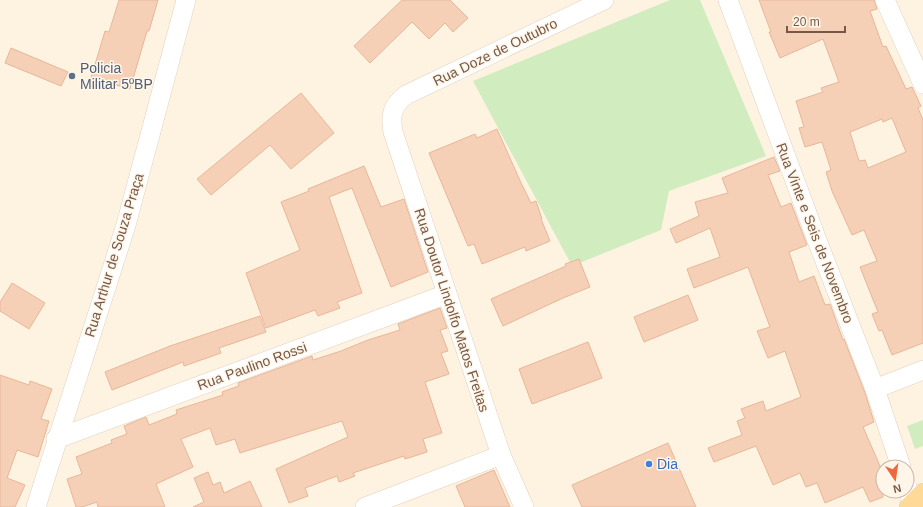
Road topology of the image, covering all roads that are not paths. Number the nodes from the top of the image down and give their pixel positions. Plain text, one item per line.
1 (186, 0) edge
2 (604, 0) edge
3 (728, 0) edge
4 (885, 0) edge
5 (923, 84) edge
6 (393, 111) joint
7 (447, 294) junction
8 (923, 370) edge
9 (875, 389) junction
10 (56, 439) junction
11 (501, 455) junction
12 (898, 459) edge
13 (36, 507) edge
14 (365, 507) edge
15 (524, 507) edge

1 - 10 street, Rua Arthur de Souza Praça
2 - 6 street, Rua Doze de Outubro
3 - 9 street, Rua Vinte e Seis de Novembro
4 - 5 street
6 - 7 street, Rua Doutor Lindolfo Matos Freitas
7 - 10 street, Rua Paulino Rossi
7 - 11 street, Rua Doutor Lindolfo Matos Freitas
8 - 9 street
9 - 12 street, Rua Vinte e Seis de Novembro
10 - 13 street, Rua Arthur de Souza Praça
11 - 14 street
11 - 15 street, Rua Doutor Lindolfo Matos Freitas

